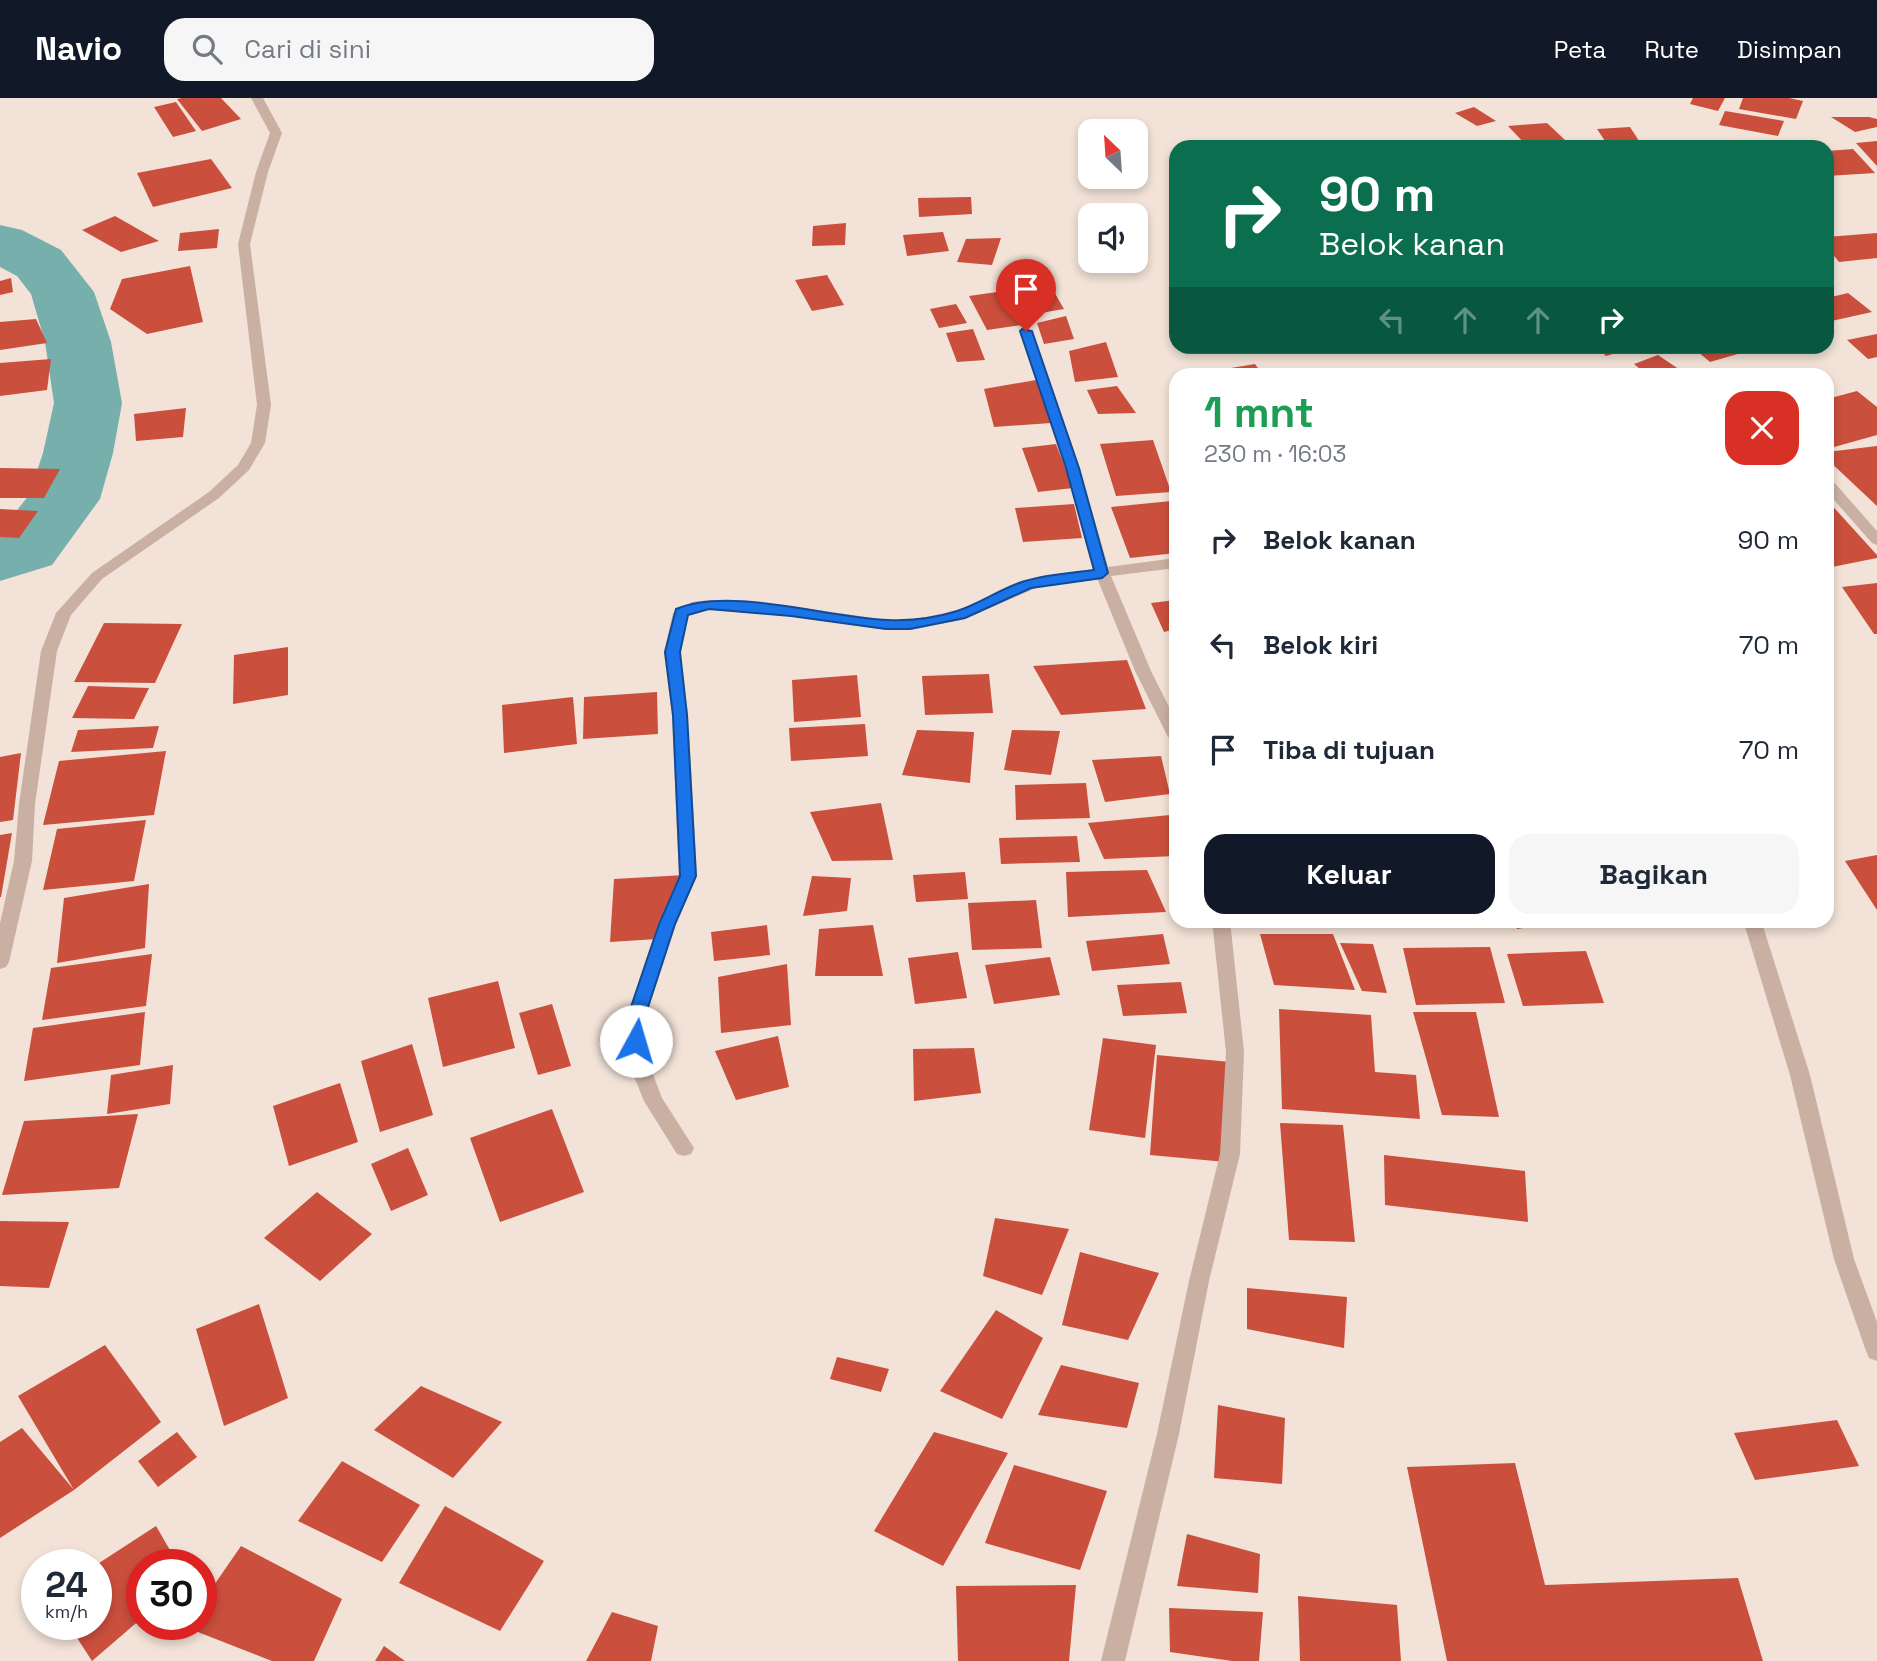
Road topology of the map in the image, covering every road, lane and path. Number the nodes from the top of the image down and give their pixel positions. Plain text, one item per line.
1 (257, 98) edge
2 (1026, 331) dead end
3 (1834, 491) edge
4 (1877, 540) edge
5 (1169, 564) edge
6 (1102, 573) junction
7 (1169, 723) edge
8 (1222, 928) edge
9 (1754, 928) edge
10 (0, 962) edge
11 (684, 1149) dead end
12 (1877, 1351) edge
13 (1113, 1661) edge

1 - 10 street
2 - 6 street
3 - 4 street
5 - 6 street
6 - 7 street
6 - 11 street
8 - 13 street
9 - 12 street

